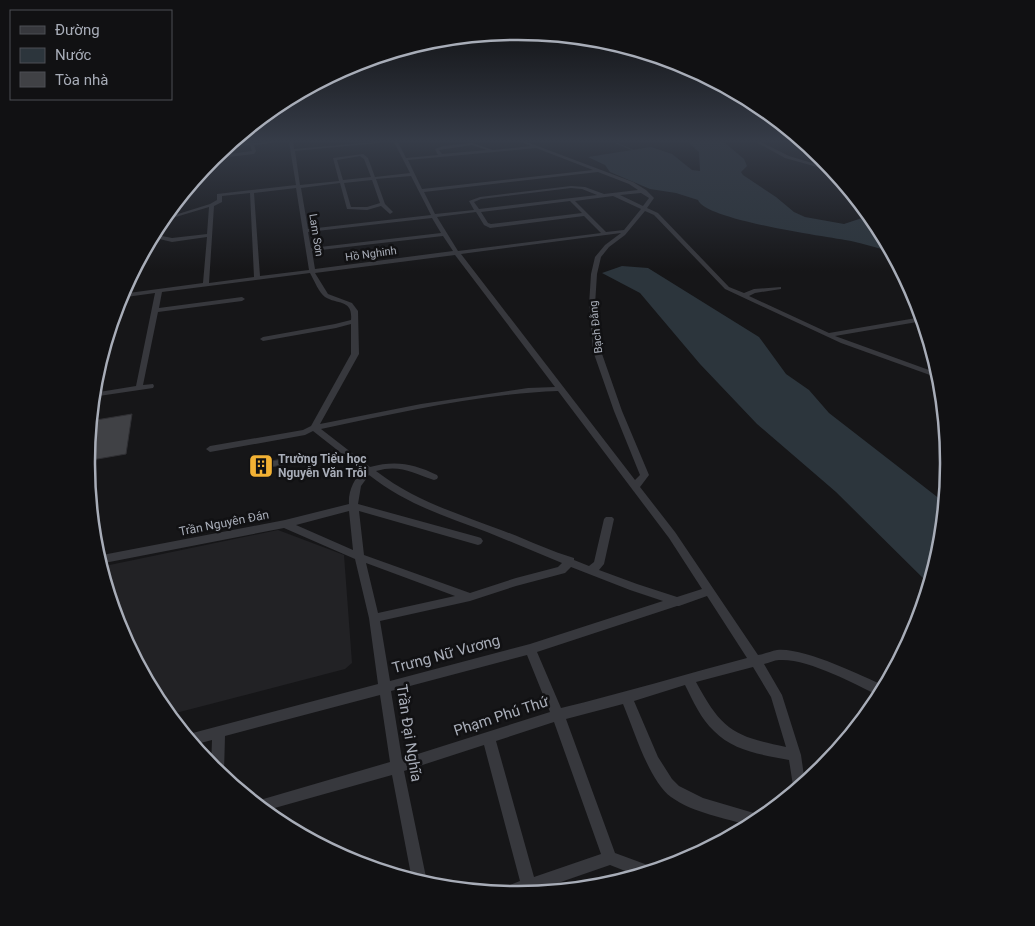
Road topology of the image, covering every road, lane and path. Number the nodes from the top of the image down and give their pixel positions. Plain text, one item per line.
1 (307, 185) edge
2 (343, 185) edge
3 (376, 185) edge
4 (418, 185) edge
5 (472, 185) edge
6 (631, 185) edge
7 (298, 186) junction
8 (420, 191) junction
9 (644, 191) junction
10 (252, 192) junction
11 (219, 195) joint
12 (615, 195) junction
13 (605, 196) junction
14 (572, 200) junction
15 (382, 204) junction
16 (212, 206) junction
17 (645, 207) junction
18 (477, 211) junction
19 (390, 212) dead end
20 (586, 214) junction
21 (174, 217) edge
22 (434, 217) junction
23 (306, 231) junction
24 (626, 231) junction
25 (444, 234) junction
26 (605, 234) junction
27 (209, 236) junction
28 (160, 238) edge
29 (309, 250) junction
30 (455, 253) junction
31 (312, 272) junction
32 (256, 279) junction
33 (206, 285) junction
34 (779, 288) dead end
35 (159, 291) junction
36 (130, 295) edge
37 (743, 296) junction
38 (242, 299) dead end
39 (155, 310) junction
40 (915, 320) edge
41 (354, 321) junction
42 (827, 335) junction
43 (263, 339) dead end
44 (930, 373) edge
45 (150, 386) dead end
46 (139, 388) junction
47 (561, 389) junction
48 (101, 394) edge
49 (314, 428) junction
50 (210, 449) dead end
51 (368, 472) junction
52 (434, 477) dead end
53 (636, 487) junction
54 (354, 503) junction
55 (609, 519) dead end
56 (285, 524) junction
57 (478, 541) dead end
58 (359, 557) junction
59 (106, 558) edge
60 (570, 561) junction
61 (591, 570) junction
62 (709, 591) junction
63 (470, 597) junction
64 (679, 602) junction
65 (374, 618) junction
66 (530, 648) junction
67 (755, 660) junction
68 (688, 679) junction
69 (385, 686) junction
70 (876, 688) edge
71 (626, 698) junction
72 (558, 715) junction
73 (218, 733) junction
74 (488, 737) junction
75 (196, 738) edge
76 (795, 755) junction
77 (217, 761) edge
78 (397, 766) junction
79 (798, 779) edge
80 (266, 804) edge
81 (748, 818) edge
82 (610, 858) junction
83 (638, 868) edge
84 (418, 874) edge
85 (529, 886) edge
86 (530, 886) edge

1 - 7 street
2 - 15 street
3 - 15 street
4 - 8 street
5 - 8 street
6 - 9 street
7 - 10 street
7 - 23 street, Lam Sơn
8 - 22 street
9 - 12 street
9 - 17 street
10 - 11 street
10 - 32 street
11 - 16 street
12 - 13 street
12 - 17 street
13 - 14 street
13 - 18 street
14 - 18 street
14 - 20 street
15 - 19 street
16 - 21 street
16 - 27 street
17 - 24 street, Bạch Đằng
17 - 37 street
18 - 20 street
18 - 22 street
20 - 26 street
22 - 23 street
22 - 25 street
23 - 29 street, Lam Sơn
24 - 26 street, Hồ Nghinh
24 - 53 street, Bạch Đằng
25 - 29 street
25 - 30 street
26 - 30 street, Hồ Nghinh
27 - 28 street
27 - 33 street
29 - 31 street, Lam Sơn
30 - 31 street, Hồ Nghinh
30 - 47 street
31 - 32 street, Hồ Nghinh
31 - 41 street
32 - 33 street, Hồ Nghinh
33 - 35 street, Hồ Nghinh
34 - 37 street
35 - 36 street, Hồ Nghinh
35 - 39 street
37 - 42 street
38 - 39 street
39 - 46 street
40 - 42 street
41 - 43 street
41 - 49 street
42 - 44 street
45 - 46 street
46 - 48 street
47 - 49 street
47 - 53 street
49 - 50 street
49 - 51 street
51 - 52 street
51 - 54 street
51 - 60 street
53 - 62 street
54 - 56 street, Trần Nguyên Đán
54 - 57 street
54 - 58 street, Trần Đại Nghĩa
55 - 61 street
56 - 58 street
56 - 59 street, Trần Nguyên Đán
58 - 63 street
58 - 65 street, Trần Đại Nghĩa
60 - 61 street
60 - 63 street
61 - 64 street
62 - 64 street, Trưng Nữ Vương
62 - 67 street
63 - 65 street
64 - 66 street, Trưng Nữ Vương
65 - 69 street, Trần Đại Nghĩa
66 - 69 street, Trưng Nữ Vương
66 - 72 street
67 - 68 street, Phạm Phú Thứ
67 - 70 street
67 - 76 street
68 - 71 street, Phạm Phú Thứ
68 - 76 street
69 - 73 street, Trưng Nữ Vương
69 - 78 street, Trần Đại Nghĩa
71 - 72 street, Phạm Phú Thứ
71 - 81 street
72 - 74 street, Phạm Phú Thứ
72 - 82 street
73 - 75 street, Trưng Nữ Vương
73 - 77 street
74 - 78 street, Phạm Phú Thứ
74 - 85 street
76 - 79 street
78 - 80 street, Phạm Phú Thứ
78 - 84 street, Trần Đại Nghĩa
82 - 83 street
82 - 86 street

